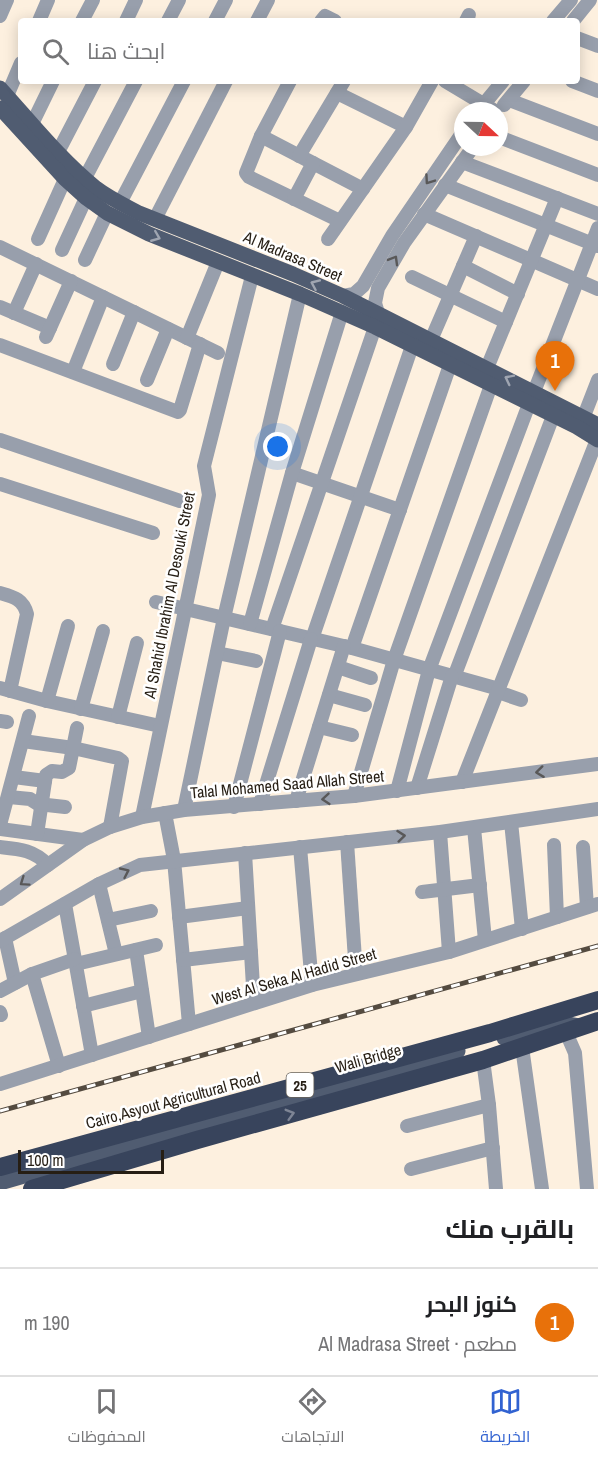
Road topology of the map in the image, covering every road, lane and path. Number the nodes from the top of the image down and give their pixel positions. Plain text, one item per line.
1 (7, 0) edge
2 (48, 0) edge
3 (93, 0) edge
4 (136, 0) edge
5 (179, 0) edge
6 (226, 0) edge
7 (268, 0) edge
8 (571, 0) edge
9 (592, 2) edge
10 (0, 16) edge
11 (40, 18) edge
12 (84, 18) edge
13 (127, 18) edge
14 (170, 18) edge
15 (217, 18) edge
16 (259, 18) edge
17 (556, 18) edge
18 (576, 18) edge
19 (580, 39) edge
20 (598, 45) edge
21 (18, 68) edge
22 (52, 84) edge
23 (93, 84) edge
24 (134, 84) edge
25 (182, 84) edge
26 (224, 84) edge
27 (288, 84) edge
28 (430, 84) edge
29 (450, 84) edge
30 (502, 84) edge
31 (522, 84) edge
32 (580, 84) edge
33 (340, 87) edge
34 (598, 91) edge
35 (2, 97) edge
36 (509, 100) junction
37 (478, 102) edge
38 (492, 102) edge
39 (505, 102) edge
40 (0, 122) edge
41 (32, 124) junction
42 (406, 127) junction
43 (598, 134) edge
44 (261, 136) junction
45 (508, 140) edge
46 (454, 145) edge
47 (36, 149) junction
48 (58, 152) junction
49 (299, 156) junction
50 (466, 156) edge
51 (462, 162) junction
52 (314, 164) junction
53 (598, 175) edge
54 (85, 178) junction
55 (65, 179) junction
56 (445, 185) junction
57 (363, 189) junction
58 (86, 198) junction
59 (557, 198) junction
60 (294, 199) junction
61 (120, 203) junction
62 (107, 213) junction
63 (424, 214) junction
64 (598, 214) edge
65 (155, 219) junction
66 (136, 220) junction
67 (340, 221) junction
68 (546, 225) junction
69 (598, 228) edge
70 (476, 237) junction
71 (328, 239) dead end
72 (595, 244) edge
73 (0, 246) edge
74 (85, 260) dead end
75 (531, 260) junction
76 (218, 262) junction
77 (36, 264) junction
78 (463, 266) junction
79 (252, 276) junction
80 (411, 277) dead end
81 (577, 280) junction
82 (71, 281) junction
83 (598, 289) edge
84 (300, 294) junction
85 (518, 294) junction
86 (343, 296) junction
87 (451, 296) junction
88 (103, 297) junction
89 (0, 307) edge
90 (134, 312) junction
91 (342, 312) junction
92 (14, 313) junction
93 (377, 320) junction
94 (506, 322) junction
95 (168, 329) junction
96 (187, 338) junction
97 (432, 340) junction
98 (200, 344) junction
99 (0, 345) edge
100 (412, 346) junction
101 (218, 353) dead end
102 (113, 364) dead end
103 (450, 365) junction
104 (487, 368) junction
105 (73, 372) junction
106 (147, 380) dead end
107 (598, 381) edge
108 (491, 385) junction
109 (531, 398) junction
110 (553, 416) junction
111 (584, 416) junction
112 (598, 435) edge
113 (0, 440) edge
114 (292, 473) junction
115 (0, 484) edge
116 (322, 484) junction
117 (360, 497) junction
118 (180, 501) dead end
119 (400, 510) junction
120 (153, 533) dead end
121 (0, 593) edge
122 (156, 602) dead end
123 (184, 609) junction
124 (224, 618) junction
125 (250, 624) junction
126 (68, 626) dead end
127 (276, 630) junction
128 (103, 631) dead end
129 (311, 639) junction
130 (137, 643) dead end
131 (348, 647) junction
132 (217, 653) junction
133 (394, 660) junction
134 (256, 661) dead end
135 (338, 667) junction
136 (429, 670) junction
137 (453, 676) junction
138 (371, 678) dead end
139 (5, 689) edge
140 (498, 691) junction
141 (329, 695) junction
142 (521, 700) dead end
143 (46, 701) junction
144 (365, 705) dead end
145 (81, 709) junction
146 (29, 716) dead end
147 (118, 717) junction
148 (160, 726) junction
149 (319, 727) junction
150 (77, 728) dead end
151 (413, 732) junction
152 (352, 735) dead end
153 (433, 737) junction
154 (23, 741) junction
155 (73, 748) junction
156 (598, 764) edge
157 (14, 777) junction
158 (45, 781) junction
159 (462, 782) junction
160 (417, 788) junction
161 (397, 790) junction
162 (6, 795) edge
163 (354, 796) junction
164 (296, 801) junction
165 (42, 804) junction
166 (261, 804) junction
167 (65, 807) dead end
168 (234, 807) junction
169 (598, 809) edge
170 (184, 810) junction
171 (165, 813) junction
172 (142, 817) junction
173 (511, 822) junction
174 (0, 825) edge
175 (110, 827) junction
176 (474, 828) junction
177 (0, 830) edge
178 (440, 832) junction
179 (37, 834) junction
180 (83, 840) junction
181 (347, 842) junction
182 (554, 845) dead end
183 (0, 847) edge
184 (300, 847) junction
185 (583, 847) dead end
186 (244, 853) junction
187 (173, 855) junction
188 (48, 865) junction
189 (99, 884) junction
190 (480, 885) junction
191 (444, 890) junction
192 (422, 892) dead end
193 (0, 899) edge
194 (65, 904) junction
195 (593, 906) edge
196 (248, 908) junction
197 (151, 911) dead end
198 (179, 916) junction
199 (556, 917) junction
200 (108, 920) junction
201 (522, 928) junction
202 (2, 940) edge
203 (485, 940) junction
204 (156, 945) dead end
205 (136, 950) junction
206 (251, 952) junction
207 (449, 952) junction
208 (116, 954) junction
209 (183, 960) junction
210 (75, 961) junction
211 (32, 974) junction
212 (356, 974) junction
213 (15, 983) junction
214 (312, 985) junction
215 (0, 991) edge
216 (142, 991) junction
217 (598, 1000) edge
218 (254, 1003) junction
219 (83, 1006) junction
220 (598, 1021) edge
221 (189, 1024) junction
222 (569, 1027) junction
223 (149, 1037) junction
224 (522, 1047) junction
225 (92, 1055) junction
226 (483, 1060) junction
227 (59, 1066) junction
228 (0, 1084) edge
229 (301, 1085) junction
230 (489, 1105) junction
231 (407, 1126) dead end
232 (493, 1148) junction
233 (0, 1167) edge
234 (411, 1169) dead end
235 (0, 1176) edge
236 (0, 1183) edge
237 (32, 1189) edge
238 (496, 1189) edge
239 (542, 1189) edge
240 (586, 1189) edge

1 - 10 street
2 - 11 street
3 - 12 street
4 - 13 street
5 - 14 street
6 - 15 street
7 - 16 street
8 - 17 street
9 - 18 street
19 - 20 street
21 - 35 street
22 - 41 street
23 - 48 street
24 - 54 street
25 - 61 street
26 - 65 street
27 - 44 street
28 - 42 street
29 - 37 street
30 - 38 street
31 - 36 street
32 - 34 street
33 - 42 street
33 - 49 street
35 - 41 main road, Al Madrasa Street
35 - 47 main road, Al Madrasa Street
36 - 39 street
36 - 43 street
40 - 47 main road
41 - 48 main road, Al Madrasa Street
42 - 57 street
44 - 49 street
44 - 60 street
45 - 53 street
46 -> 86 street
47 - 55 main road, Al Madrasa Street
48 - 54 main road, Al Madrasa Street
49 - 52 street
50 - 51 street
51 - 56 street
51 - 59 street
52 - 57 street
52 - 60 street
54 - 61 main road, Al Madrasa Street
55 - 58 main road, Al Madrasa Street
55 - 58 street
56 - 63 street
56 - 68 street
57 - 67 street
58 - 62 main road, Al Madrasa Street
59 - 64 street
59 - 68 street
60 - 67 street
61 - 66 main road, Al Madrasa Street
62 - 66 main road, Al Madrasa Street
62 - 74 street
63 - 70 street
93 -> 63 street
65 - 66 main road, Al Madrasa Street
86 -> 65 main road, Al Madrasa Street
66 -> 76 main road, Al Madrasa Street
67 - 71 street
68 - 72 street
68 - 75 street
69 - 72 street
70 - 75 street
70 - 78 street
72 - 81 street
73 - 77 street
75 - 81 street
75 - 85 street
76 - 79 main road, Al Madrasa Street
76 - 96 street
77 - 82 street
77 - 92 street
78 - 85 street
78 - 87 street
79 - 84 main road, Al Madrasa Street
79 - 123 street, Al Shahid Ibrahim Al Desouki Street
80 - 87 street
81 - 83 street
81 - 109 street
82 - 88 street
82 - 92 street
84 - 91 main road, Al Madrasa Street
84 - 124 street
85 - 94 street
86 - 93 main road, Al Madrasa Street
87 - 94 street
87 - 97 street
88 - 90 street
88 - 105 street
89 - 92 street
90 - 95 street
90 - 102 street
91 - 93 main road, Al Madrasa Street
91 - 114 street
93 - 97 main road, Al Madrasa Street
93 - 100 main road, Al Madrasa Street
93 - 116 street
94 - 104 street
95 - 96 street
95 - 106 street
96 - 98 street
97 - 104 main road, Al Madrasa Street
98 - 101 street
98 - 105 street
99 - 105 street
100 - 103 main road, Al Madrasa Street
100 - 117 street
103 - 108 main road, Al Madrasa Street
103 - 119 street
109 -> 104 main road, Al Madrasa Street
107 - 111 street
108 - 109 main road, Al Madrasa Street
108 - 133 street
109 - 110 main road, Al Madrasa Street
109 - 111 main road, Al Madrasa Street
109 - 136 street
110 - 112 main road, Al Madrasa Street
110 - 137 street
111 - 112 main road, Al Madrasa Street
112 - 140 street
113 - 118 street
114 - 116 street
114 - 125 street
115 - 120 street
116 - 117 street
116 - 127 street
117 - 119 street
117 - 129 street
119 - 131 street
121 - 139 street
122 - 123 street
123 - 124 street
123 - 148 street, Al Shahid Ibrahim Al Desouki Street
124 - 125 street
124 - 132 street
125 - 127 street
126 - 143 street
127 - 129 street
127 - 168 street
128 - 145 street
129 - 131 street
129 - 166 street
130 - 147 street
131 - 133 street
131 - 135 street
132 - 134 street
132 - 170 street
133 - 136 street
133 - 163 street
135 - 138 street
135 - 141 street
136 - 137 street
136 - 151 street
137 - 140 street
137 - 153 street
139 - 143 street
140 - 142 street
140 - 159 street
141 - 144 street
141 - 149 street
143 - 145 street
145 - 147 street
146 - 154 street
147 - 148 street
148 - 172 street, Al Shahid Ibrahim Al Desouki Street
149 - 152 street
149 - 164 street
150 - 155 street
151 - 153 street
151 - 161 street
153 - 160 street
154 - 155 street
154 - 157 street
155 - 158 street
155 - 175 street
156 -> 159 street, Talal Mohamed Saad Allah Street
157 - 158 street
157 - 162 street
158 - 165 street
159 - 160 street, Talal Mohamed Saad Allah Street
160 - 161 street, Talal Mohamed Saad Allah Street
161 - 163 street, Talal Mohamed Saad Allah Street
162 - 165 street
162 - 174 street
163 -> 164 street, Talal Mohamed Saad Allah Street
164 - 166 street, Talal Mohamed Saad Allah Street
165 - 167 street
165 - 179 street
166 - 168 street, Talal Mohamed Saad Allah Street
168 - 170 street, Talal Mohamed Saad Allah Street
169 - 173 street
170 - 171 street, Talal Mohamed Saad Allah Street
171 - 172 street, Talal Mohamed Saad Allah Street
171 - 187 street
172 - 175 street, Talal Mohamed Saad Allah Street
173 - 176 street
173 - 201 street
175 - 180 street, Talal Mohamed Saad Allah Street
176 - 178 street
176 - 190 street
177 - 179 street
181 -> 178 street
178 - 191 street
179 - 180 street
180 - 188 street, Talal Mohamed Saad Allah Street
181 - 184 street
181 - 212 street
182 - 199 street
183 - 188 street
184 - 186 street
184 - 214 street
185 - 195 street
186 - 187 street
186 - 196 street
189 -> 187 street
187 - 198 street
188 -> 193 street, Talal Mohamed Saad Allah Street
189 - 194 street
189 - 200 street
190 - 191 street
190 - 203 street
191 - 192 street
191 - 207 street
194 - 202 street
194 - 210 street
195 - 199 street, West Al Seka Al Hadid Street
196 - 198 street
196 - 206 street
197 - 200 street
198 - 209 street
199 - 201 street, West Al Seka Al Hadid Street
200 - 208 street
201 - 203 street, West Al Seka Al Hadid Street
202 - 213 street
203 - 207 street, West Al Seka Al Hadid Street
204 - 205 street
205 - 208 street
205 - 216 street
206 - 209 street
206 - 218 street
207 - 212 street, West Al Seka Al Hadid Street
208 - 210 street
209 - 221 street
210 - 211 street
210 - 219 street
211 - 213 street
211 - 227 street
212 - 214 street, West Al Seka Al Hadid Street
213 - 215 street
214 - 218 street, West Al Seka Al Hadid Street
216 - 219 street
216 - 223 street
217 - 229 highway, Cairo,Asyout Agricultural Road / 25
218 - 221 street, West Al Seka Al Hadid Street
219 - 225 street
220 - 222 highway, 25
221 - 223 street, West Al Seka Al Hadid Street
222 - 224 highway, 25
222 - 236 main road, Wali Bridge
222 - 240 street
223 - 225 street, West Al Seka Al Hadid Street
224 - 226 highway, 25
224 - 239 street
225 - 227 street, West Al Seka Al Hadid Street
226 - 230 street
237 -> 226 highway, 25
227 - 228 street, West Al Seka Al Hadid Street
229 - 233 highway, Cairo,Asyout Agricultural Road / 25
229 - 235 main road
230 - 231 street
230 - 232 street
232 - 234 street
232 - 238 street

